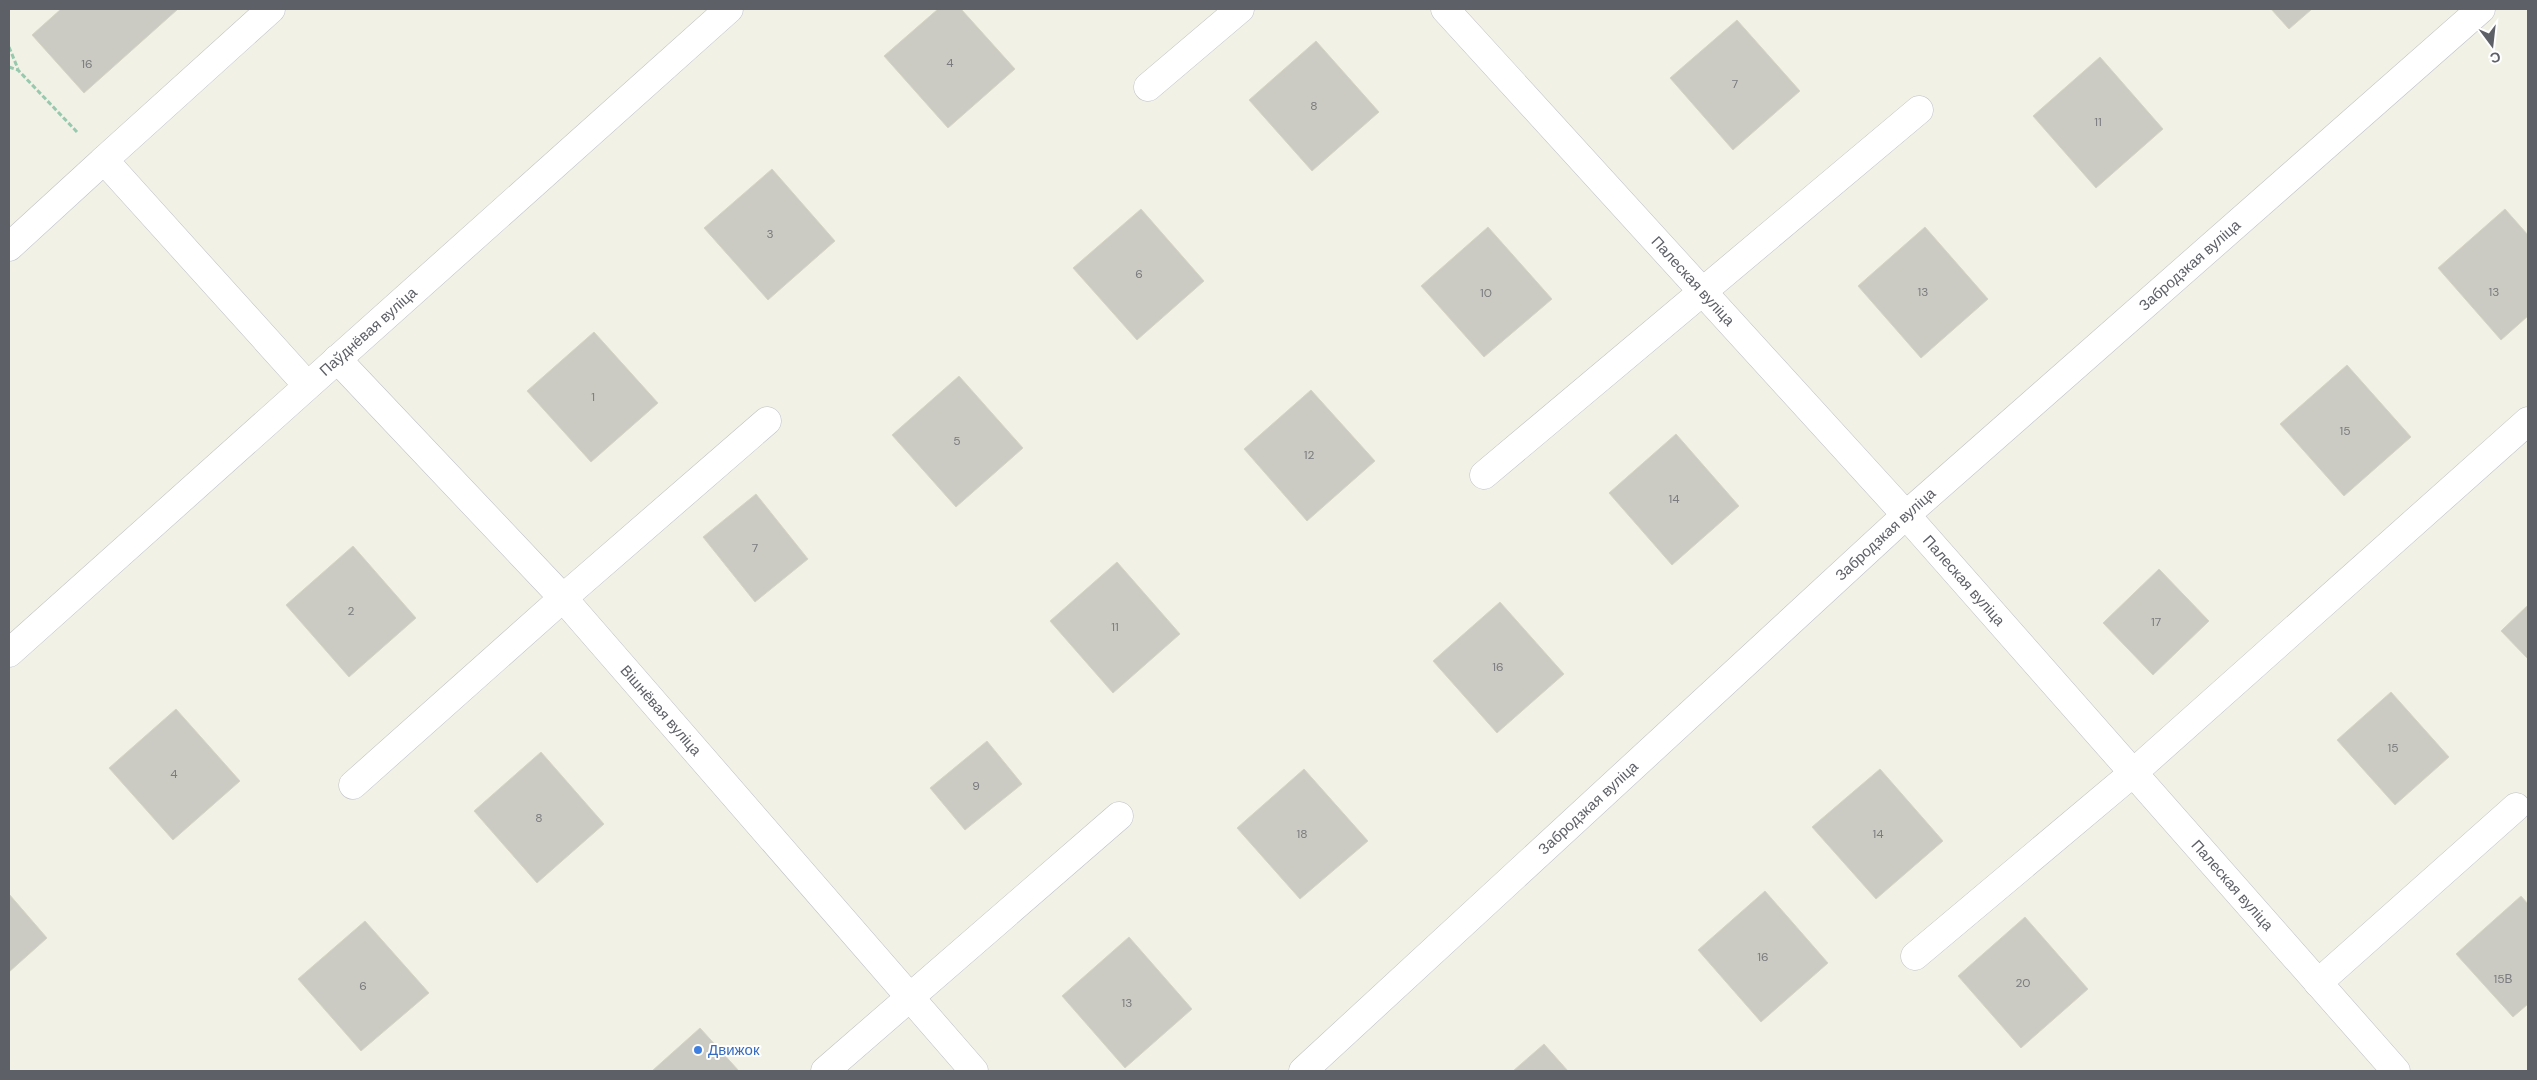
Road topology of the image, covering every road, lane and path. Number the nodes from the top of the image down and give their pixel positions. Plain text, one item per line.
1 (271, 9) edge
2 (1240, 9) edge
3 (1445, 9) edge
4 (2481, 9) edge
5 (716, 13) edge
6 (9, 47) edge
7 (9, 67) edge
8 (18, 70) junction
9 (1148, 87) dead end
10 (1918, 110) dead end
11 (104, 160) junction
12 (9, 247) edge
13 (1702, 292) junction
14 (336, 359) junction
15 (307, 385) junction
16 (767, 421) dead end
17 (2528, 421) edge
18 (1484, 475) dead end
19 (1906, 514) junction
20 (563, 598) junction
21 (9, 653) edge
22 (2133, 772) junction
23 (354, 785) dead end
24 (2516, 806) dead end
25 (1119, 816) dead end
26 (1915, 956) dead end
27 (2318, 983) junction
28 (910, 998) junction
29 (825, 1071) edge
30 (974, 1071) edge
31 (1302, 1071) edge
32 (2396, 1071) edge

1 - 11 street
2 - 9 street
3 - 13 street, Палеская вуліца
4 - 19 street, Забродзкая вуліца
5 - 14 street, Паўднёвая вуліца
6 - 8 path
7 - 8 path
8 - 11 path
10 - 13 street
11 - 12 street
11 - 15 street
13 - 18 street
13 - 19 street, Палеская вуліца
14 - 15 street, Паўднёвая вуліца
14 - 20 street, Вішнёвая вуліца
15 - 21 street, Паўднёвая вуліца
16 - 20 street
17 - 22 street
19 - 22 street, Палеская вуліца
19 - 31 street, Забродзкая вуліца
20 - 23 street
20 - 28 street, Вішнёвая вуліца
22 - 26 street
22 - 27 street, Палеская вуліца
24 - 27 street
25 - 28 street
27 - 32 street, Палеская вуліца
28 - 29 street
28 - 30 street, Вішнёвая вуліца

